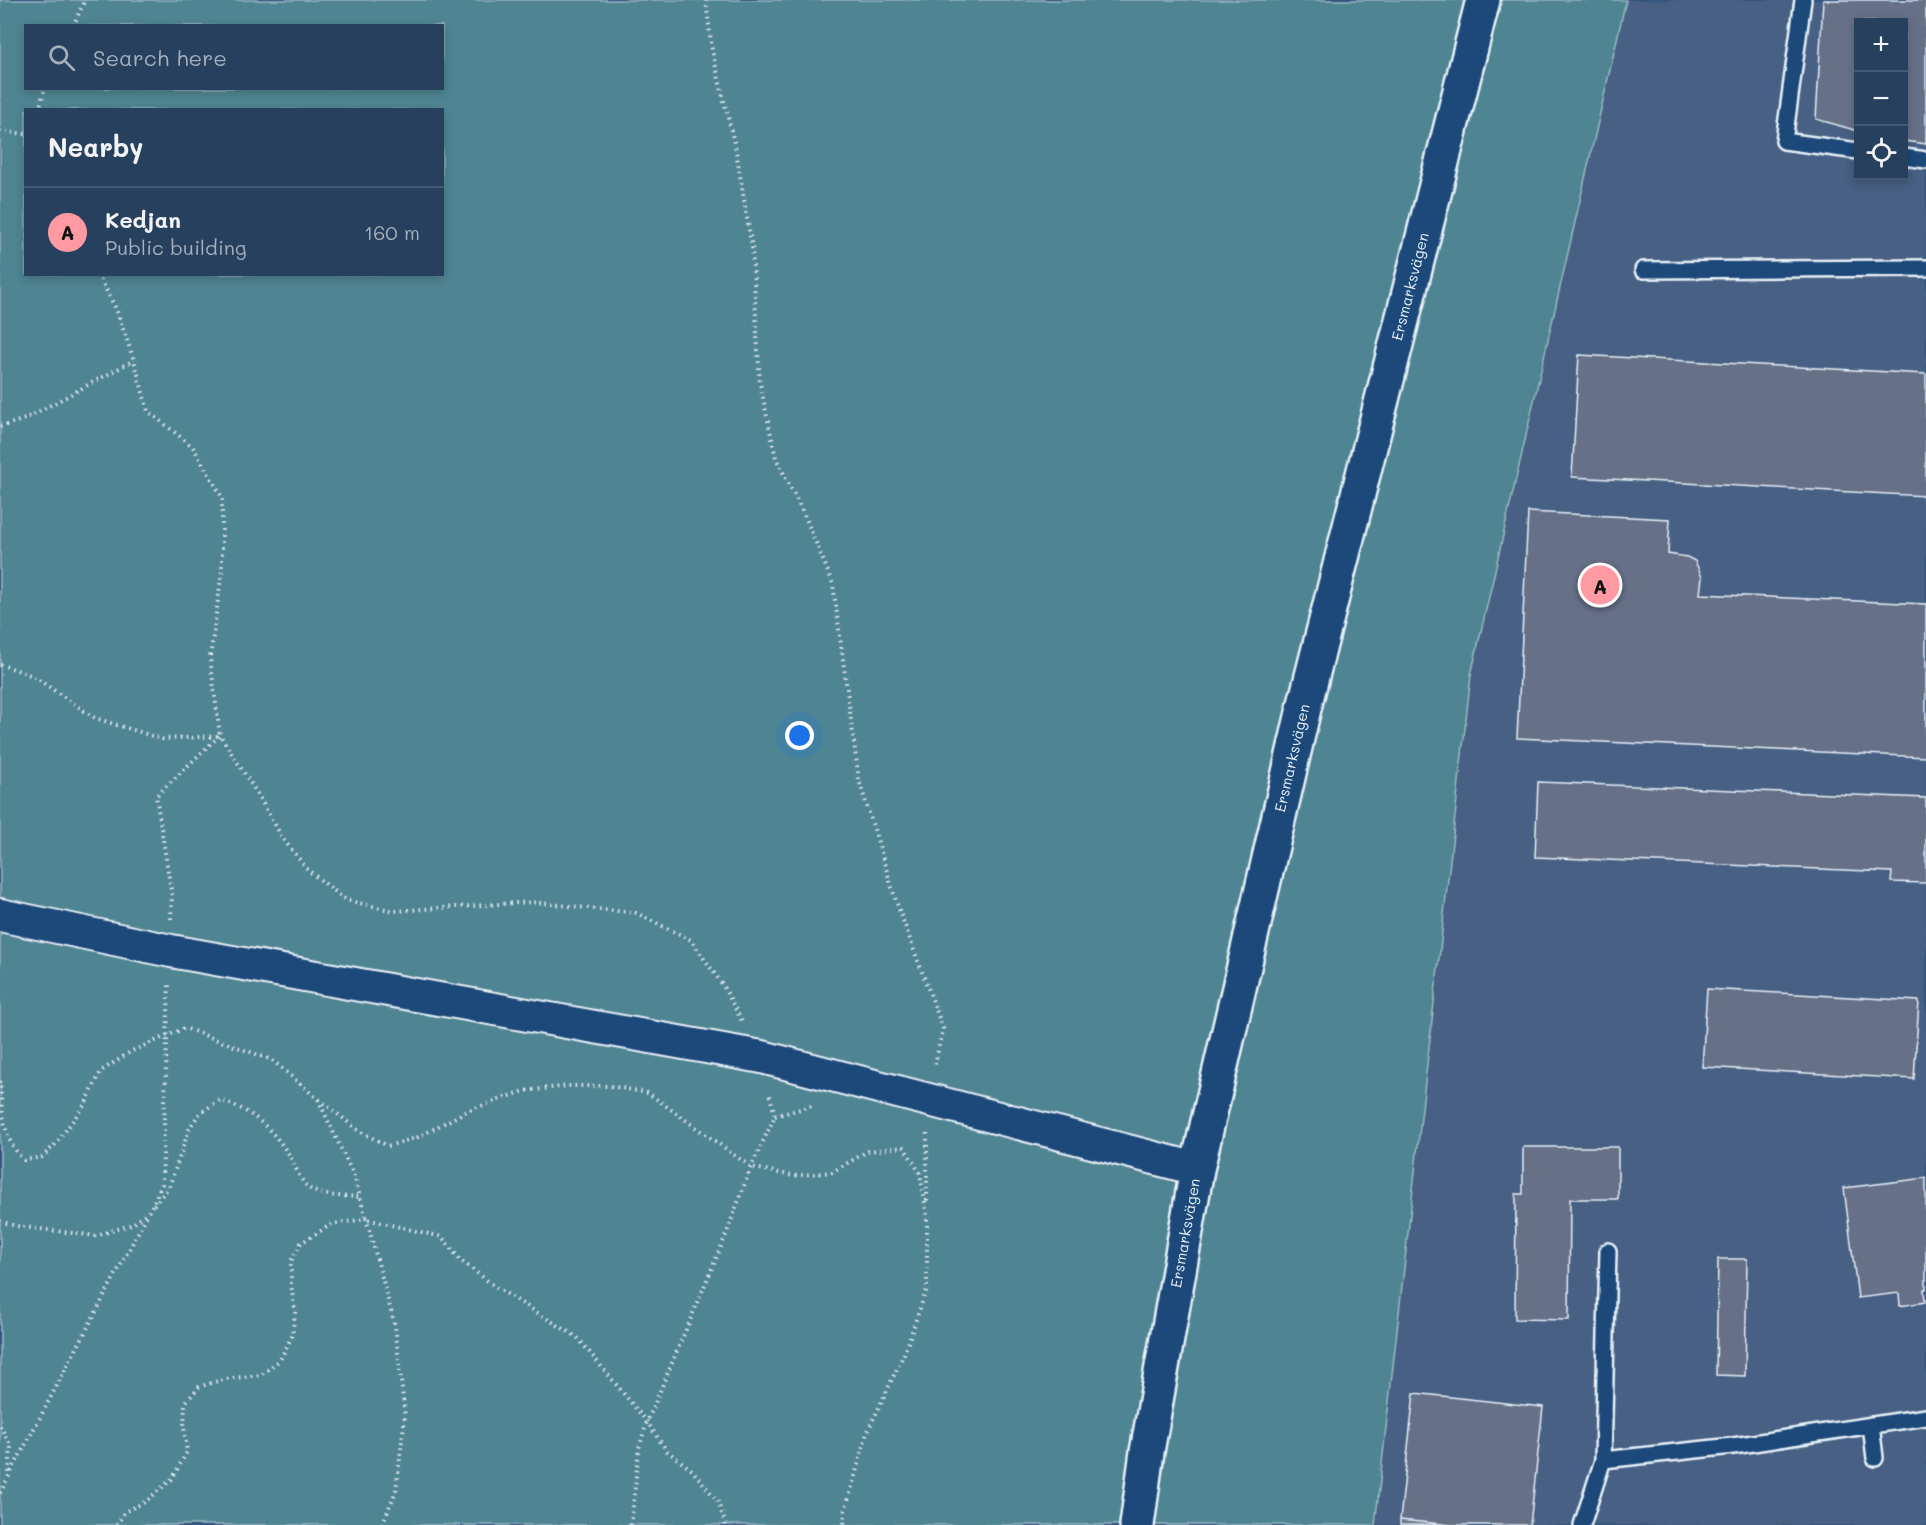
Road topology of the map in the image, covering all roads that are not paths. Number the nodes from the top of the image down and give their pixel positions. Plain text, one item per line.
1 (1483, 0) edge
2 (1803, 0) edge
3 (1854, 150) edge
4 (1908, 158) edge
5 (1926, 160) edge
6 (1926, 268) edge
7 (1643, 270) dead end
8 (0, 915) edge
9 (1197, 1169) junction
10 (1608, 1251) dead end
11 (1926, 1417) edge
12 (1871, 1425) junction
13 (1875, 1458) dead end
14 (1603, 1460) junction
15 (1137, 1525) edge
16 (1582, 1525) edge

1 - 9 main road, Ersmarksvägen
2 - 3 lane
4 - 5 lane
6 - 7 lane
8 - 9 street
9 - 15 main road, Ersmarksvägen
10 - 14 lane
11 - 12 lane
12 - 13 lane
12 - 14 lane
14 - 16 lane

